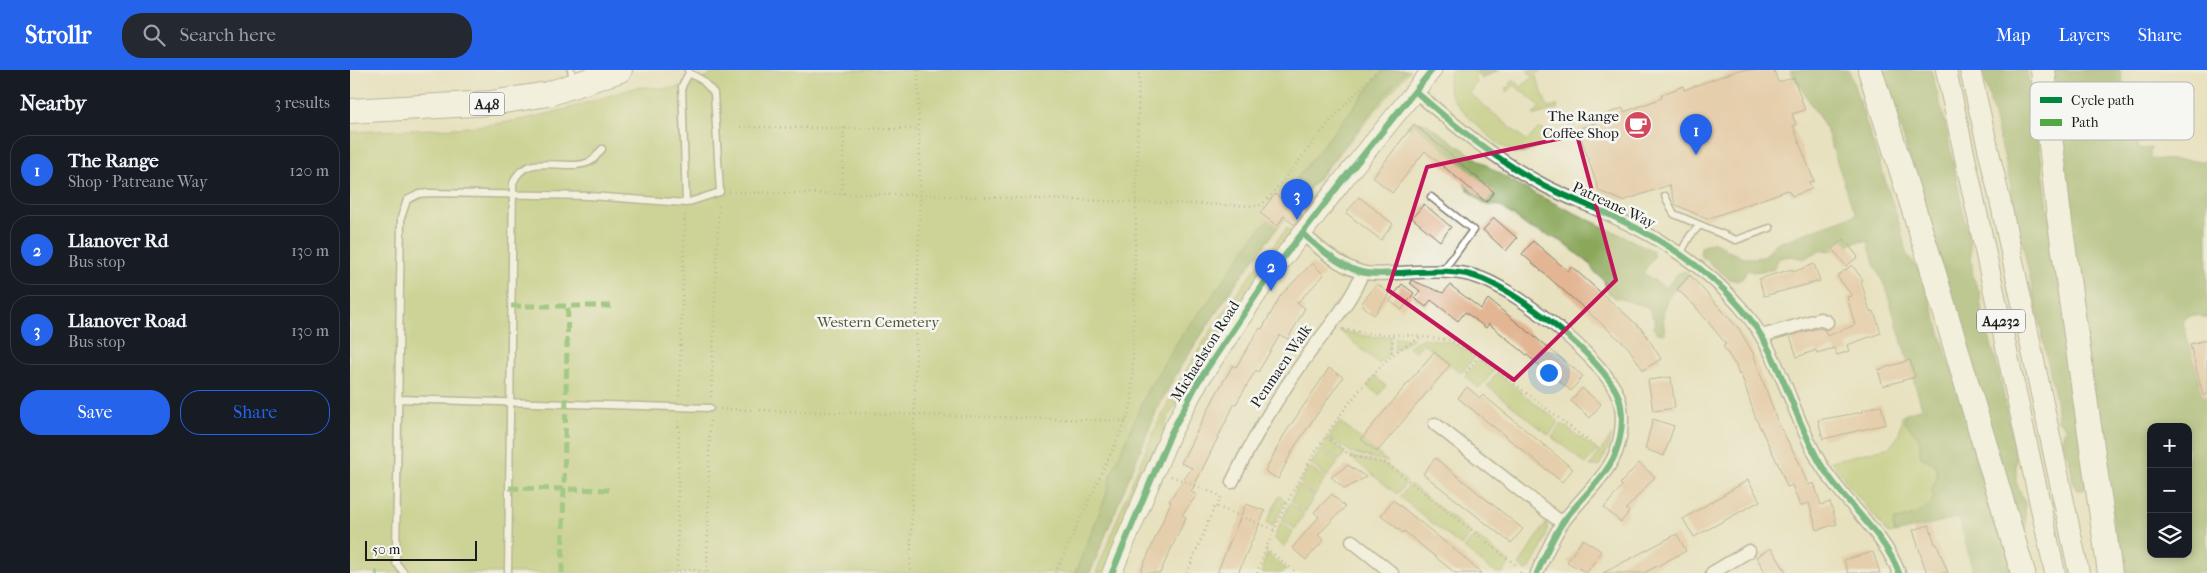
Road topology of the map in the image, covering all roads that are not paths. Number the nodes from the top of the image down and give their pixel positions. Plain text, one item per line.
1 (620, 70) edge
2 (1432, 70) edge
3 (1870, 70) edge
4 (1946, 70) edge
5 (1970, 70) edge
6 (689, 71) edge
7 (573, 78) edge
8 (1415, 90) junction
9 (350, 112) edge
10 (2051, 140) edge
11 (602, 149) dead end
12 (512, 195) junction
13 (1665, 196) dead end
14 (1430, 197) dead end
15 (686, 203) junction
16 (1700, 225) junction
17 (1770, 228) dead end
18 (1302, 233) junction
19 (1680, 254) junction
20 (1442, 272) junction
21 (1362, 273) junction
22 (1827, 322) dead end
23 (1762, 336) junction
24 (398, 399) junction
25 (511, 402) junction
26 (710, 408) road end
27 (1436, 424) dead end
28 (1232, 482) dead end
29 (1562, 523) junction
30 (1352, 541) dead end
31 (1748, 551) dead end
32 (1732, 568) edge
33 (404, 573) edge
34 (508, 573) edge
35 (1112, 573) edge
36 (1392, 573) edge
37 (1537, 573) edge
38 (1712, 573) edge
39 (1899, 573) edge
40 (2023, 573) edge
41 (2055, 573) edge
42 (2078, 573) edge
43 (2110, 573) edge

1 - 7 highway, A48
2 - 8 street, Michaelston Road
3 - 40 highway
4 - 41 main road, A4232
5 - 42 main road, A4232
6 - 15 lane
6 - 15 lane
7 - 9 highway, A48
8 - 18 street, Michaelston Road
8 - 19 street, Patreane Way
10 - 43 highway
11 - 12 lane
12 - 15 lane
12 - 24 lane
12 - 25 lane
13 - 16 lane
14 - 20 lane
16 - 17 lane
16 - 19 lane
18 - 21 street
18 - 35 street, Michaelston Road
19 - 23 street, Patreane Way
20 - 21 street
20 - 29 street
21 - 28 street, Penmaen Walk
22 - 23 street
23 - 39 street, Patreane Way
24 - 25 lane
24 - 33 lane
25 - 26 lane
25 - 34 lane
27 - 29 street
29 - 37 street
30 - 36 street
31 - 32 street
32 - 38 street

